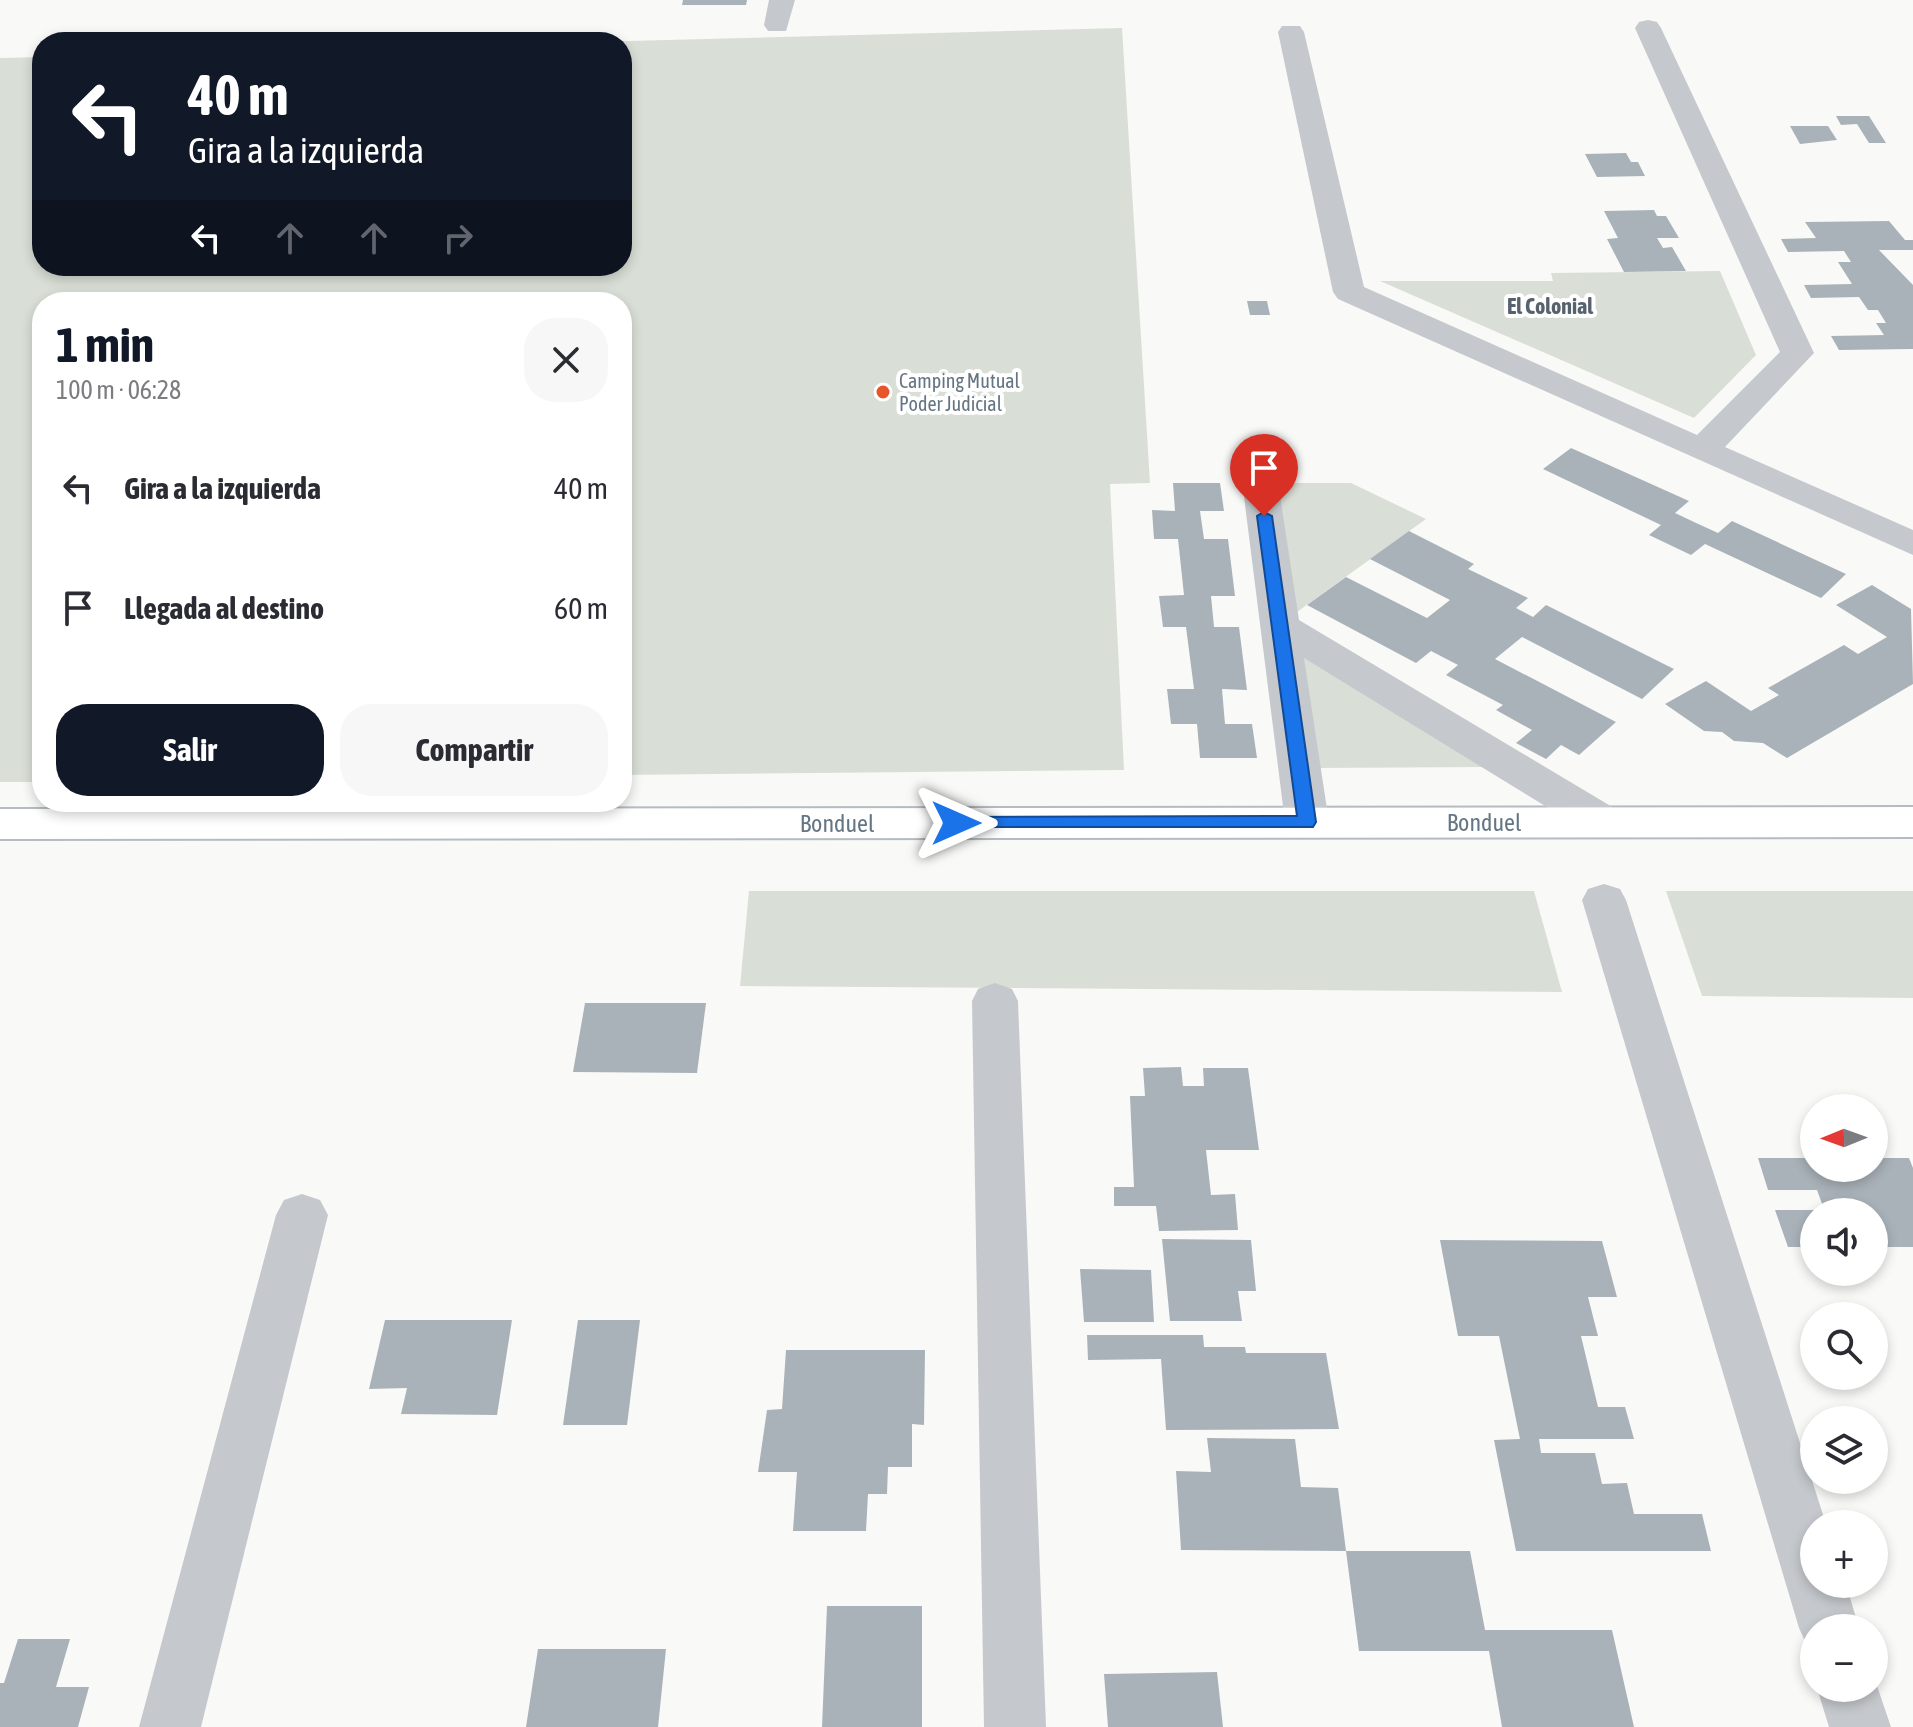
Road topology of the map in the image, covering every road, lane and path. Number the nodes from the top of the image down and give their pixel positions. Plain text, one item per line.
1 (1648, 28) dead end
2 (1291, 32) dead end
3 (1702, 450) junction
4 (1261, 489) dead end
5 (1913, 544) edge
6 (1279, 625) junction
7 (1307, 822) junction
8 (1604, 822) junction
9 (1913, 822) edge
10 (0, 824) edge
11 (1604, 900) dead end
12 (995, 1001) dead end
13 (302, 1215) dead end
14 (1800, 1534) edge
15 (1852, 1702) edge
16 (170, 1727) edge
17 (1015, 1727) edge
18 (1860, 1727) edge

1 - 3 street
2 - 3 street
3 - 5 street
4 - 6 street
6 - 7 street
6 - 8 street
7 - 8 main road, Bonduel
7 - 10 main road, Bonduel
8 - 9 main road, Bonduel
11 - 14 street
12 - 17 street
13 - 16 street
15 - 18 street

